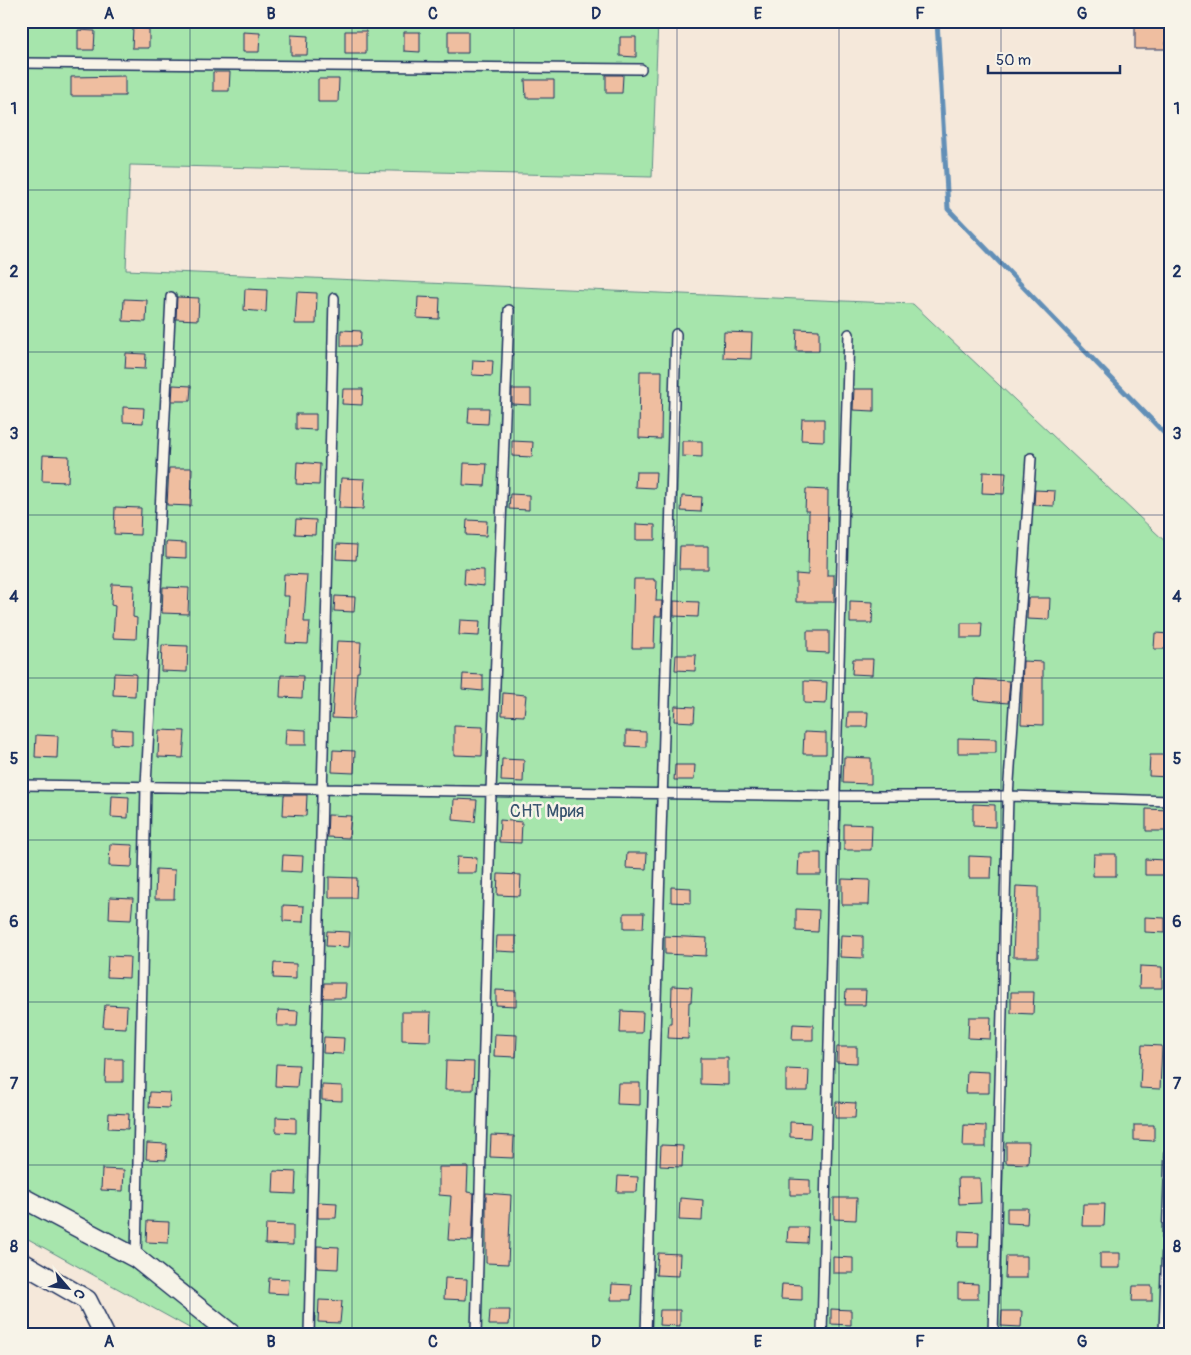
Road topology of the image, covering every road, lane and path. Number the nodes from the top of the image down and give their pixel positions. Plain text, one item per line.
1 (21, 63) edge
2 (641, 69) dead end
3 (171, 297) dead end
4 (334, 298) dead end
5 (509, 310) dead end
6 (676, 334) dead end
7 (849, 334) dead end
8 (1032, 458) dead end
9 (21, 785) edge
10 (146, 786) junction
11 (322, 788) junction
12 (491, 791) junction
13 (662, 794) junction
14 (835, 796) junction
15 (1008, 796) junction
16 (1170, 801) edge
17 (1170, 1152) edge
18 (21, 1197) edge
19 (136, 1258) junction
20 (21, 1262) edge
21 (104, 1334) edge
22 (231, 1334) edge
23 (309, 1334) edge
24 (476, 1334) edge
25 (646, 1334) edge
26 (822, 1334) edge
27 (993, 1334) edge
28 (1164, 1334) edge

1 - 2 lane
3 - 10 lane
4 - 11 lane
5 - 12 lane
6 - 13 lane
7 - 14 lane
8 - 15 lane
9 - 10 lane
10 - 11 lane
10 - 19 lane
11 - 12 lane
11 - 23 lane
12 - 13 lane
12 - 24 lane
13 - 14 lane
13 - 25 lane
14 - 15 lane
14 - 26 lane
15 - 16 lane
15 - 27 lane
17 - 28 lane
18 - 19 street
19 - 22 street
20 - 21 street

